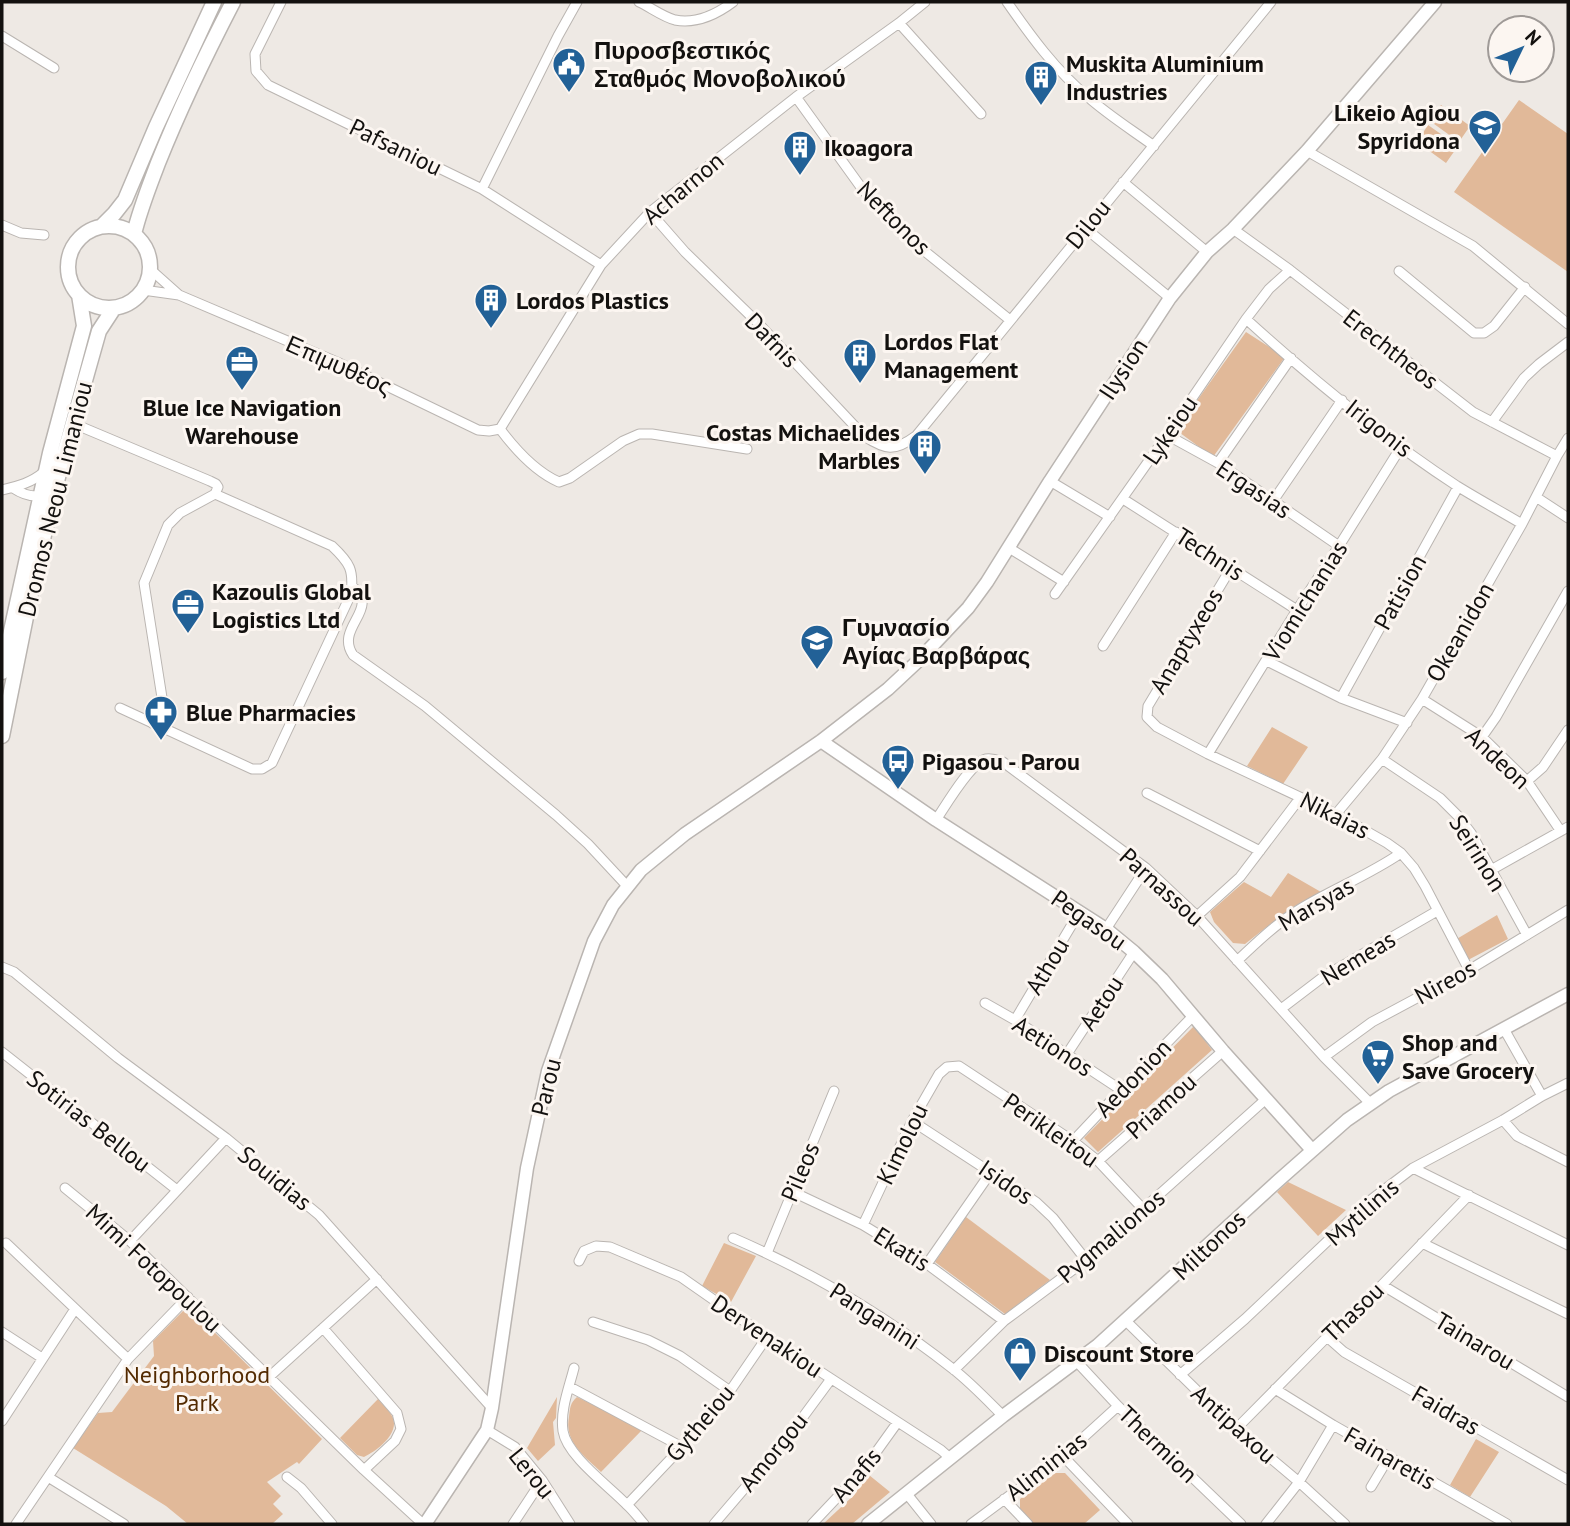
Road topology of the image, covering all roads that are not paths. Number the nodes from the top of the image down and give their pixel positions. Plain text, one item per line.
1 (214, 2) edge
2 (233, 2) edge
3 (281, 2) edge
4 (577, 2) edge
5 (639, 2) edge
6 (733, 2) edge
7 (925, 2) edge
8 (1007, 2) edge
9 (1271, 2) edge
10 (1435, 2) edge
11 (898, 23) junction
12 (2, 36) edge
13 (54, 68) dead end
14 (796, 97) junction
15 (981, 114) dead end
16 (1154, 146) junction
17 (1307, 150) junction
18 (1123, 182) junction
19 (482, 189) junction
20 (650, 212) junction
21 (2, 225) edge
22 (102, 226) junction
23 (1085, 228) junction
24 (1233, 229) junction
25 (134, 234) junction
26 (44, 235) dead end
27 (1207, 252) junction
28 (601, 265) junction
29 (150, 269) junction
30 (1290, 270) junction
31 (1399, 271) dead end
32 (1525, 287) junction
33 (143, 290) junction
34 (79, 295) junction
35 (179, 295) junction
36 (1170, 298) junction
37 (114, 308) junction
38 (1246, 319) junction
39 (1010, 320) junction
40 (1568, 324) edge
41 (1568, 342) edge
42 (1291, 358) junction
43 (1342, 400) junction
44 (1492, 422) junction
45 (72, 423) junction
46 (500, 429) junction
47 (1167, 435) junction
48 (1568, 438) edge
49 (904, 445) joint
50 (1401, 447) junction
51 (747, 449) dead end
52 (1557, 456) junction
53 (1218, 463) junction
54 (53, 470) junction
55 (1050, 481) junction
56 (1458, 487) junction
57 (13, 488) junction
58 (2, 489) edge
59 (215, 494) junction
60 (40, 496) junction
61 (1536, 497) junction
62 (1123, 499) junction
63 (1273, 501) junction
64 (1110, 517) junction
65 (1568, 519) edge
66 (1522, 524) junction
67 (1176, 532) junction
68 (1339, 546) junction
69 (1009, 548) junction
70 (1231, 568) junction
71 (1064, 582) junction
72 (352, 586) junction
73 (1568, 591) edge
74 (1055, 594) dead end
75 (1564, 609) edge
76 (1297, 610) junction
77 (1103, 646) dead end
78 (1267, 661) junction
79 (2, 672) edge
80 (1342, 698) junction
81 (1422, 699) junction
82 (120, 708) dead end
83 (1147, 717) joint
84 (152, 723) junction
85 (1407, 723) junction
86 (1568, 730) edge
87 (2, 736) edge
88 (1482, 737) junction
89 (821, 741) junction
90 (1565, 745) edge
91 (1208, 754) junction
92 (1382, 759) junction
93 (1527, 781) junction
94 (1147, 793) dead end
95 (1300, 798) junction
96 (1336, 814) junction
97 (936, 820) junction
98 (1564, 829) edge
99 (1260, 850) junction
100 (1401, 853) junction
101 (1146, 868) junction
102 (1491, 870) junction
103 (628, 887) junction
104 (1568, 910) edge
105 (1080, 911) junction
106 (1437, 911) junction
107 (1197, 916) junction
108 (1106, 929) junction
109 (1527, 935) junction
110 (1134, 952) junction
111 (1237, 961) junction
112 (2, 967) edge
113 (1469, 970) junction
114 (2, 973) edge
115 (26, 982) junction
116 (1568, 994) edge
117 (985, 1003) dead end
118 (1281, 1009) junction
119 (1193, 1016) junction
120 (1015, 1020) junction
121 (1504, 1029) junction
122 (1223, 1051) junction
123 (2, 1052) edge
124 (1067, 1054) junction
125 (1324, 1057) junction
126 (947, 1066) joint
127 (1568, 1083) edge
128 (1121, 1090) junction
129 (834, 1091) dead end
130 (1542, 1096) junction
131 (1266, 1099) junction
132 (1370, 1103) junction
133 (1503, 1120) junction
134 (912, 1121) junction
135 (226, 1138) junction
136 (1073, 1141) junction
137 (1312, 1150) junction
138 (1098, 1161) junction
139 (1568, 1162) edge
140 (1413, 1168) junction
141 (991, 1172) junction
142 (65, 1188) dead end
143 (177, 1190) junction
144 (791, 1191) junction
145 (1469, 1195) junction
146 (1144, 1210) junction
147 (863, 1225) junction
148 (733, 1238) dead end
149 (130, 1241) junction
150 (6, 1243) dead end
151 (1422, 1243) junction
152 (1568, 1245) edge
153 (766, 1253) junction
154 (1086, 1259) junction
155 (579, 1261) dead end
156 (927, 1264) junction
157 (377, 1279) junction
158 (1382, 1285) junction
159 (188, 1297) junction
160 (75, 1309) junction
161 (1568, 1314) edge
162 (1004, 1321) junction
163 (1126, 1321) junction
164 (593, 1322) dead end
165 (323, 1328) junction
166 (2, 1332) edge
167 (767, 1337) junction
168 (1327, 1337) junction
169 (42, 1358) junction
170 (128, 1359) junction
171 (1077, 1362) junction
172 (574, 1368) dead end
173 (954, 1370) junction
174 (1181, 1375) junction
175 (269, 1377) junction
176 (831, 1379) junction
177 (570, 1387) junction
178 (1275, 1389) junction
179 (730, 1391) junction
180 (1568, 1397) edge
181 (1118, 1406) junction
182 (492, 1408) junction
183 (1003, 1416) junction
184 (2, 1421) edge
185 (897, 1423) junction
186 (1332, 1425) junction
187 (1236, 1429) junction
188 (487, 1430) junction
189 (682, 1447) junction
190 (1063, 1456) junction
191 (1389, 1457) junction
192 (950, 1458) junction
193 (364, 1470) junction
194 (48, 1477) junction
195 (287, 1477) dead end
196 (542, 1480) junction
197 (1568, 1480) edge
198 (1299, 1482) junction
199 (1371, 1487) dead end
200 (907, 1494) junction
201 (1004, 1499) junction
202 (627, 1505) junction
203 (16, 1524) edge
204 (124, 1524) edge
205 (332, 1524) edge
206 (424, 1524) edge
207 (513, 1524) edge
208 (570, 1524) edge
209 (644, 1524) edge
210 (713, 1524) edge
211 (812, 1524) edge
212 (868, 1524) edge
213 (931, 1524) edge
214 (971, 1524) edge
215 (1028, 1524) edge
216 (1128, 1524) edge
217 (1241, 1524) edge
218 (1266, 1524) edge
219 (1345, 1524) edge
220 (1507, 1524) edge

1 - 22 main road
2 - 25 main road
3 - 19 street, Pafsaniou
4 - 19 street
5 - 6 street
7 - 11 street, Acharnon
8 - 16 street
9 - 16 street, Dilou
10 - 17 street, Ilysion
11 - 14 street, Acharnon
11 - 15 street
12 - 13 street
14 - 20 street, Acharnon
14 - 39 street, Neftonos
16 - 18 street, Dilou
17 - 24 street, Ilysion
17 - 32 street
18 - 23 street, Dilou
18 - 27 street
19 - 28 street, Pafsaniou
20 - 28 street, Acharnon
20 - 49 street, Dafnis
21 - 26 street
22 - 25 main road
22 - 34 main road
23 - 36 street
23 - 39 street, Dilou
24 - 27 street, Ilysion
24 - 30 street, Erechtheos
25 - 29 main road
27 - 36 street, Ilysion
28 - 46 street, Acharnon
29 - 33 main road
29 - 35 street
30 - 38 street, Lykeiou
30 - 44 street, Erechtheos
31 - 32 street
32 - 40 street
33 - 35 street
33 - 37 main road
34 - 37 main road
34 - 54 main road, Dromos Neou Limaniou
35 - 46 street, Επιμυθέος
36 - 55 street, Ilysion
37 - 45 main road, Dromos Neou Limaniou
38 - 42 street, Irigonis
38 - 47 street, Lykeiou
39 - 49 street, Dilou
41 - 44 street
42 - 43 street, Irigonis
42 - 53 street
43 - 50 street, Irigonis
43 - 63 street
44 - 52 street, Erechtheos
45 - 54 main road, Dromos Neou Limaniou
45 - 59 street
46 - 51 street
47 - 53 street, Ergasias
47 - 62 street, Lykeiou
48 - 52 street, Okeanidon
50 - 56 street, Irigonis
50 - 68 street, Viomichanias
52 - 61 street, Okeanidon
53 - 63 street, Ergasias
54 - 57 street
54 - 60 main road, Dromos Neou Limaniou
54 - 87 main road, Dromos Neou Limaniou
55 - 64 street
55 - 69 street, Ilysion
56 - 66 street, Irigonis
56 - 80 street, Patision
57 - 58 street
57 - 60 street
59 - 72 street
59 - 84 street
60 - 79 main road, Dromos Neou Limaniou
61 - 65 street
61 - 66 street, Okeanidon
62 - 64 street, Lykeiou
62 - 67 street, Technis
63 - 68 street, Ergasias
64 - 71 street, Lykeiou
66 - 81 street, Okeanidon
67 - 70 street, Technis
67 - 77 street
68 - 76 street, Viomichanias
69 - 71 street
69 - 89 street, Ilysion
70 - 76 street, Technis
70 - 83 street, Anaptyxeos
71 - 74 street, Lykeiou
72 - 84 street
72 - 103 street
73 - 75 street
75 - 88 street
76 - 78 street, Viomichanias
78 - 80 street
78 - 91 street, Viomichanias
80 - 85 street
81 - 85 street, Okeanidon
81 - 88 street, Andeon
82 - 84 street
83 - 91 street, Nikaias
85 - 92 street, Okeanidon
86 - 90 street
88 - 93 street, Andeon
89 - 97 street, Pegasou
89 - 103 street, Parou
90 - 93 street
91 - 95 street, Nikaias
92 - 96 street, Okeanidon
92 - 102 street, Seirinon
93 - 98 street, Andeon
94 - 99 street
95 - 96 street, Nikaias
95 - 99 street
96 - 100 street, Nikaias
97 - 101 street, Parnassou
97 - 105 street, Pegasou
98 - 102 street
99 - 107 street
100 - 106 street, Nikaias
100 - 111 street, Marsyas
101 - 107 street, Parnassou
101 - 108 street
102 - 109 street, Seirinon
103 - 182 street, Parou
104 - 109 street, Nireos
105 - 108 street, Pegasou
105 - 120 street, Athou
106 - 113 street, Nikaias
106 - 118 street, Nemeas
107 - 111 street, Parnassou
108 - 110 street, Pegasou
109 - 113 street, Nireos
110 - 119 street, Pegasou
110 - 124 street, Aetou
111 - 118 street, Parnassou
112 - 115 street, Souidias
113 - 125 street, Nireos
114 - 115 street, Souidias
115 - 135 street, Souidias
116 - 121 street, Miltonos
117 - 120 street, Aetionos
118 - 125 street, Parnassou
119 - 122 street, Pegasou
119 - 128 street, Aedonion
120 - 124 street, Aetionos
121 - 130 street
121 - 132 street, Miltonos
122 - 131 street, Pegasou
122 - 138 street, Priamou
123 - 143 street, Sotirias Bellou
124 - 128 street, Aetionos
125 - 132 street, Parnassou
126 - 134 street, Kimolou
126 - 136 street, Perikleitou
127 - 130 street, Mytilinis
128 - 136 street, Aedonion
129 - 144 street, Pileos
130 - 133 street, Mytilinis
131 - 137 street, Pegasou
131 - 146 street, Pygmalionos
132 - 137 street, Miltonos
133 - 139 street
133 - 140 street, Mytilinis
134 - 141 street, Isidos
134 - 147 street, Kimolou
135 - 143 street
135 - 157 street, Souidias
136 - 138 street, Perikleitou
137 - 163 street, Miltonos
138 - 146 street, Perikleitou
140 - 145 street
140 - 174 street, Mytilinis
141 - 154 street, Isidos
141 - 156 street
142 - 149 street, Mimi Fotopoulou
143 - 149 street
144 - 147 street, Ekatis
144 - 153 street, Pileos
145 - 151 street, Thasou
145 - 152 street
146 - 154 street, Pygmalionos
147 - 156 street, Ekatis
148 - 153 street, Panganini
149 - 159 street, Mimi Fotopoulou
150 - 160 street
151 - 158 street, Thasou
151 - 161 street
153 - 173 street, Panganini
154 - 162 street, Pygmalionos
155 - 167 street, Dervenakiou
156 - 162 street, Ekatis
157 - 165 street
157 - 182 street, Souidias
158 - 168 street, Thasou
158 - 180 street, Tainarou
159 - 170 street
159 - 175 street, Mimi Fotopoulou
160 - 169 street
160 - 170 street
162 - 173 street, Pygmalionos
163 - 171 street, Miltonos
163 - 174 street, Antipaxou
164 - 179 street
165 - 175 street
165 - 193 street
166 - 169 street
167 - 176 street, Dervenakiou
167 - 179 street, Gytheiou
168 - 178 street, Thasou
168 - 197 street, Faidras
169 - 184 street
170 - 194 street
171 - 181 street, Thermion
171 - 183 street, Miltonos
172 - 177 street
173 - 183 street, Panganini
174 - 187 street, Antipaxou
175 - 193 street, Mimi Fotopoulou
176 - 185 street, Dervenakiou
176 - 210 street, Amorgou
177 - 189 street
177 - 202 street
178 - 186 street, Fainaretis
178 - 187 street, Thasou
179 - 189 street, Gytheiou
181 - 190 street, Aliminias
181 - 217 street, Thermion
182 - 188 street, Parou
183 - 192 street, Miltonos
185 - 192 street, Dervenakiou
185 - 211 street, Anafis
186 - 191 street, Fainaretis
186 - 198 street
187 - 198 street, Antipaxou
188 - 196 street, Lerou
188 - 206 street, Parou
189 - 202 street, Gytheiou
190 - 201 street, Aliminias
190 - 216 street
191 - 199 street
191 - 220 street, Fainaretis
192 - 200 street, Miltonos
193 - 206 street, Mimi Fotopoulou
194 - 203 street
194 - 204 street
195 - 205 street
196 - 207 street
196 - 208 street, Lerou
198 - 218 street
198 - 219 street, Antipaxou
200 - 212 street, Miltonos
200 - 213 street
201 - 214 street, Aliminias
201 - 215 street
202 - 209 street

